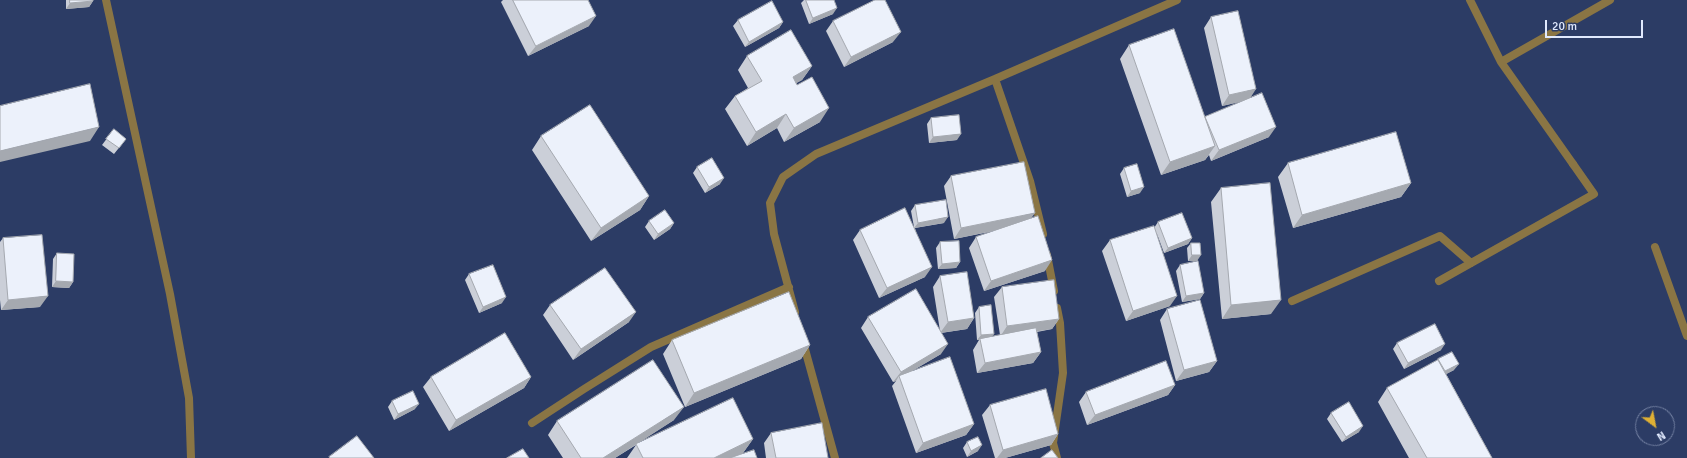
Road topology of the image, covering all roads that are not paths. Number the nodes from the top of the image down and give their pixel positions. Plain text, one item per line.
1 (106, 0) edge
2 (1177, 0) edge
3 (1470, 0) edge
4 (1610, 0) edge
5 (1501, 62) junction
6 (995, 79) junction
7 (1655, 247) dead end
8 (1471, 263) junction
9 (1439, 281) dead end
10 (788, 287) junction
11 (1292, 301) dead end
12 (797, 317) edge
13 (801, 332) edge
14 (1687, 336) edge
15 (532, 424) dead end
16 (191, 458) edge
17 (835, 458) edge
18 (1057, 458) edge

1 - 16 street
2 - 6 street
3 - 5 street
4 - 5 street
5 - 8 street
6 - 10 street
6 - 18 street
7 - 14 street
8 - 9 street
8 - 11 street
10 - 12 street
10 - 15 street
13 - 17 street

